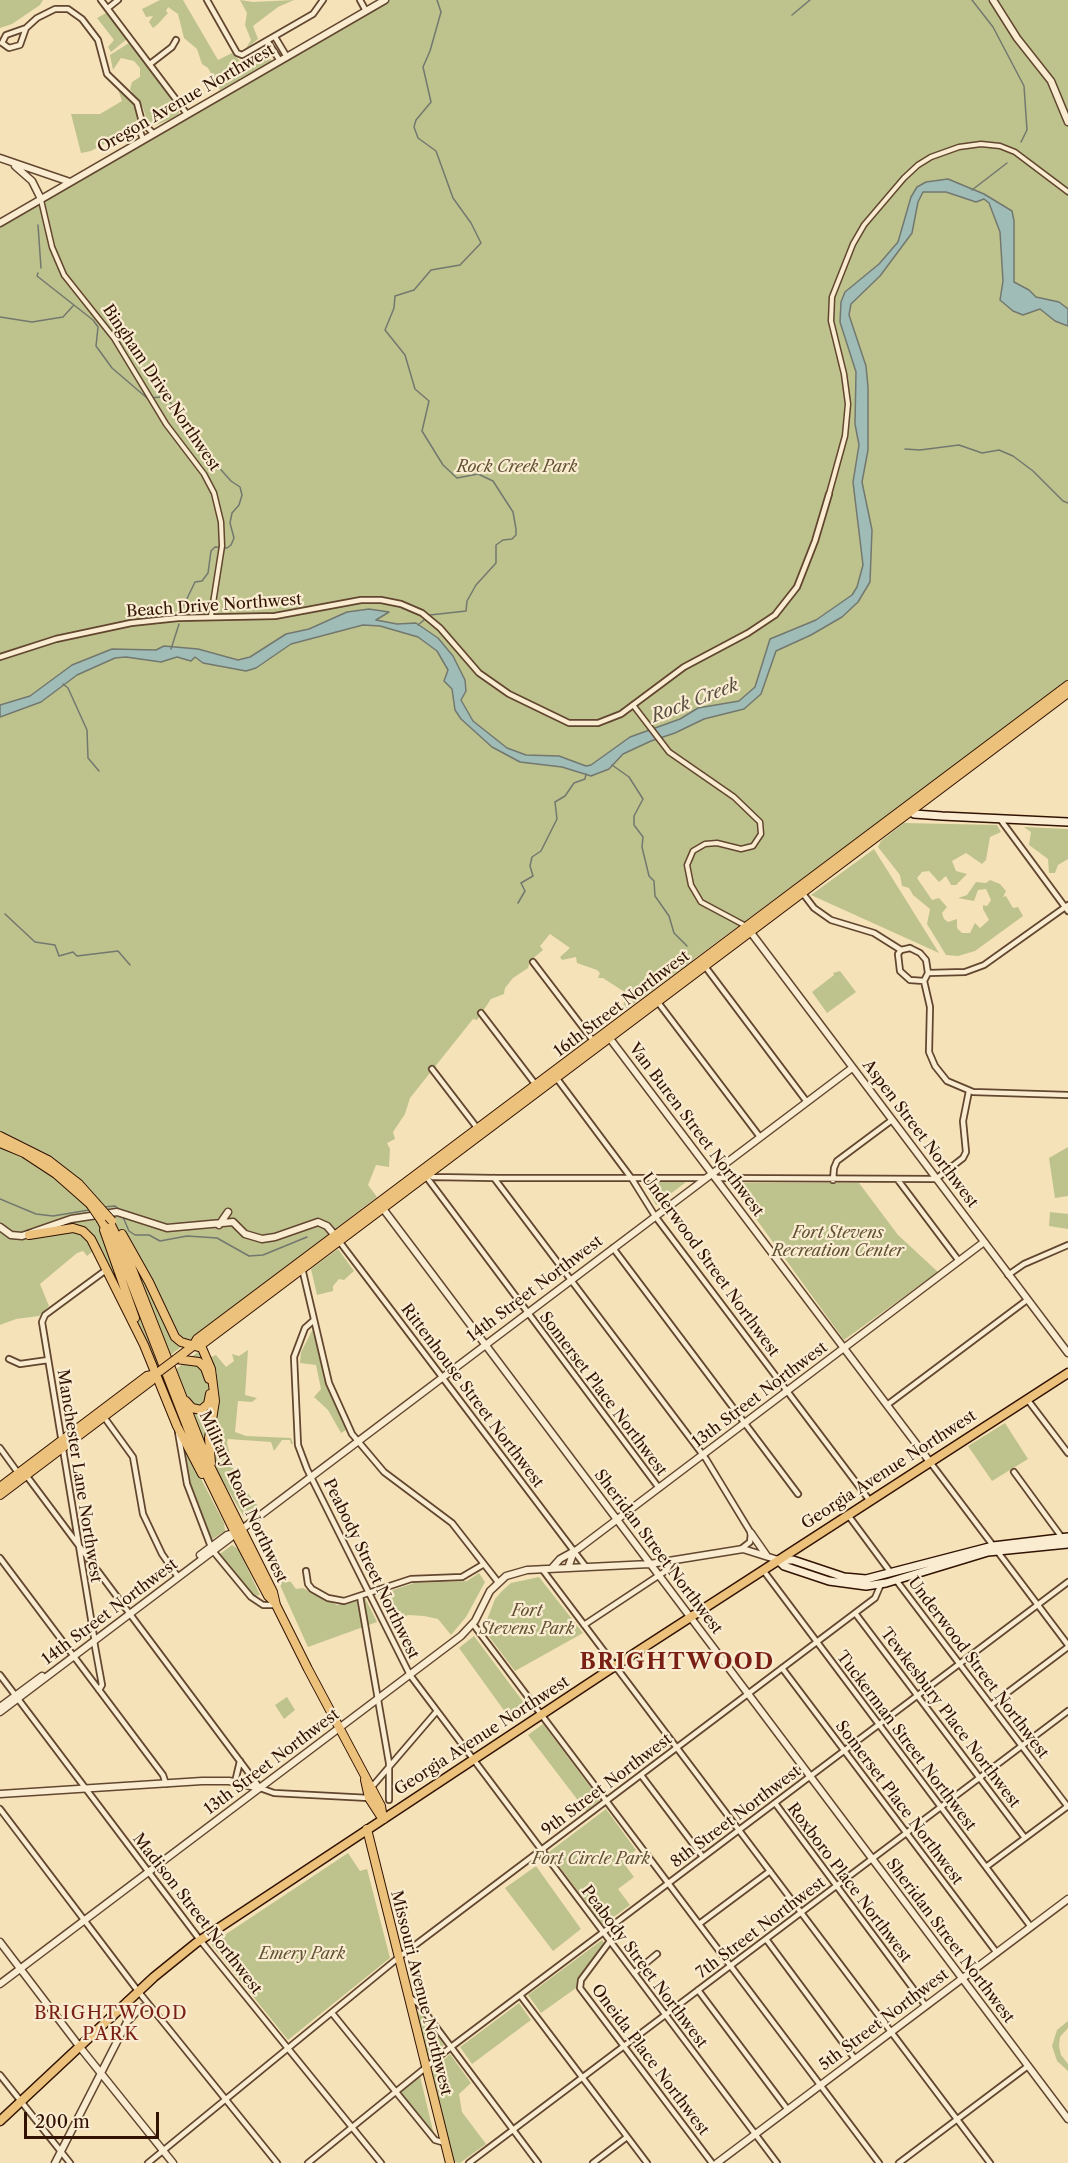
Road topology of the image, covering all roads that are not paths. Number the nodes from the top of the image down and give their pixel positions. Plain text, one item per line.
1 (102, 0) edge
2 (118, 0) edge
3 (207, 0) edge
4 (323, 0) edge
5 (360, 0) edge
6 (385, 0) edge
7 (993, 0) edge
8 (108, 8) junction
9 (366, 11) junction
10 (26, 28) junction
11 (275, 37) junction
12 (176, 40) dead end
13 (268, 42) junction
14 (287, 57) junction
15 (280, 61) junction
16 (150, 64) junction
17 (187, 114) junction
18 (142, 122) junction
19 (1068, 122) edge
20 (153, 134) junction
21 (143, 139) junction
22 (0, 158) edge
23 (10, 161) junction
24 (70, 182) junction
25 (1068, 192) edge
26 (41, 199) junction
27 (0, 223) edge
28 (828, 494) joint
29 (211, 616) junction
30 (0, 657) edge
31 (1068, 685) edge
32 (1068, 693) edge
33 (633, 705) junction
34 (907, 810) junction
35 (999, 818) junction
36 (1068, 822) edge
37 (800, 890) junction
38 (1067, 908) edge
39 (749, 929) junction
40 (901, 950) junction
41 (533, 962) dead end
42 (703, 964) junction
43 (928, 973) junction
44 (924, 981) junction
45 (656, 999) junction
46 (481, 1013) dead end
47 (608, 1035) junction
48 (595, 1044) junction
49 (852, 1068) junction
50 (432, 1069) dead end
51 (554, 1075) junction
52 (537, 1088) junction
53 (969, 1091) junction
54 (1068, 1095) edge
55 (807, 1102) junction
56 (892, 1120) junction
57 (479, 1131) junction
58 (0, 1136) edge
59 (760, 1137) junction
60 (0, 1143) edge
61 (426, 1172) junction
62 (714, 1176) junction
63 (494, 1178) junction
64 (706, 1178) junction
65 (632, 1179) junction
66 (936, 1179) junction
67 (833, 1180) junction
68 (898, 1180) junction
69 (92, 1203) junction
70 (380, 1206) junction
71 (228, 1212) dead end
72 (655, 1216) junction
73 (108, 1221) junction
74 (219, 1225) junction
75 (0, 1227) edge
76 (28, 1235) junction
77 (337, 1238) junction
78 (984, 1242) junction
79 (1068, 1245) edge
80 (613, 1248) junction
81 (959, 1261) junction
82 (300, 1266) junction
83 (106, 1270) junction
84 (1008, 1275) junction
85 (570, 1280) junction
86 (1027, 1300) junction
87 (527, 1312) junction
88 (314, 1320) junction
89 (144, 1345) junction
90 (485, 1345) junction
91 (194, 1346) junction
92 (844, 1348) junction
93 (1068, 1353) edge
94 (9, 1359) dead end
95 (176, 1359) junction
96 (48, 1360) junction
97 (158, 1372) junction
98 (1068, 1373) edge
99 (442, 1377) junction
100 (180, 1391) junction
101 (787, 1391) junction
102 (1028, 1399) junction
103 (887, 1405) junction
104 (102, 1414) junction
105 (744, 1423) junction
106 (177, 1426) junction
107 (357, 1441) junction
108 (62, 1445) junction
109 (0, 1448) edge
110 (1068, 1453) edge
111 (702, 1455) junction
112 (930, 1462) junction
113 (1014, 1472) dead end
114 (214, 1473) junction
115 (22, 1474) junction
116 (310, 1476) junction
117 (0, 1487) edge
118 (659, 1488) junction
119 (798, 1494) dead end
120 (0, 1495) edge
121 (870, 1501) junction
122 (222, 1506) junction
123 (848, 1515) junction
124 (617, 1520) junction
125 (238, 1530) junction
126 (751, 1533) junction
127 (1066, 1541) edge
128 (78, 1544) junction
129 (995, 1548) junction
130 (212, 1549) junction
131 (741, 1550) junction
132 (574, 1551) junction
133 (767, 1556) junction
134 (0, 1558) edge
135 (778, 1560) junction
136 (672, 1561) junction
137 (484, 1564) junction
138 (650, 1564) junction
139 (586, 1567) junction
140 (552, 1568) junction
141 (568, 1568) junction
142 (542, 1569) junction
143 (306, 1570) dead end
144 (763, 1570) junction
145 (177, 1576) junction
146 (659, 1576) junction
147 (894, 1577) junction
148 (831, 1578) junction
149 (498, 1582) junction
150 (1068, 1582) edge
151 (881, 1584) junction
152 (369, 1593) junction
153 (360, 1596) junction
154 (276, 1605) junction
155 (1038, 1605) junction
156 (129, 1612) junction
157 (855, 1613) junction
158 (690, 1617) junction
159 (472, 1624) junction
160 (584, 1624) junction
161 (94, 1639) junction
162 (817, 1642) junction
163 (1068, 1646) edge
164 (73, 1655) junction
165 (960, 1664) junction
166 (615, 1666) junction
167 (782, 1668) junction
168 (0, 1675) edge
169 (410, 1675) junction
170 (99, 1690) junction
171 (748, 1694) junction
172 (918, 1695) junction
173 (17, 1697) junction
174 (378, 1699) junction
175 (991, 1705) junction
176 (0, 1707) edge
177 (437, 1711) junction
178 (1068, 1711) edge
179 (0, 1712) edge
180 (541, 1715) junction
181 (879, 1725) junction
182 (338, 1729) junction
183 (1022, 1746) junction
184 (677, 1748) junction
185 (844, 1751) junction
186 (474, 1760) junction
187 (240, 1761) junction
188 (389, 1768) junction
189 (641, 1774) junction
190 (810, 1777) junction
191 (980, 1778) junction
192 (364, 1780) junction
193 (235, 1782) junction
194 (166, 1784) junction
195 (86, 1788) junction
196 (260, 1788) junction
197 (371, 1788) junction
198 (0, 1794) edge
199 (369, 1797) junction
200 (389, 1800) dead end
201 (606, 1801) junction
202 (774, 1803) junction
203 (1068, 1806) edge
204 (941, 1807) junction
205 (0, 1809) edge
206 (383, 1819) junction
207 (367, 1829) junction
208 (739, 1830) junction
209 (906, 1833) junction
210 (1025, 1838) junction
211 (542, 1850) junction
212 (703, 1857) junction
213 (872, 1859) junction
214 (986, 1867) junction
215 (770, 1871) junction
216 (148, 1872) junction
217 (668, 1884) junction
218 (836, 1886) junction
219 (1068, 1899) edge
220 (801, 1913) junction
221 (84, 1920) junction
222 (699, 1924) junction
223 (1031, 1927) junction
224 (603, 1932) junction
225 (200, 1940) junction
226 (766, 1940) junction
227 (0, 1941) edge
228 (610, 1941) junction
229 (997, 1953) junction
230 (657, 1954) dead end
231 (398, 1958) junction
232 (730, 1966) junction
233 (20, 1968) junction
234 (634, 1973) junction
235 (962, 1978) junction
236 (0, 1984) edge
237 (698, 1990) junction
238 (138, 1992) junction
239 (520, 1995) junction
240 (407, 1997) junction
241 (127, 2001) junction
242 (926, 2006) junction
243 (150, 2007) junction
244 (332, 2013) junction
245 (666, 2015) junction
246 (126, 2022) junction
247 (891, 2032) junction
248 (79, 2046) junction
249 (624, 2046) junction
250 (451, 2047) junction
251 (288, 2049) junction
252 (855, 2059) junction
253 (1028, 2066) junction
254 (425, 2067) junction
255 (100, 2073) junction
256 (0, 2075) edge
257 (582, 2078) junction
258 (820, 2085) junction
259 (396, 2091) junction
260 (225, 2100) junction
261 (20, 2102) junction
262 (788, 2110) junction
263 (1068, 2119) edge
264 (957, 2120) junction
265 (0, 2121) edge
266 (352, 2127) junction
267 (513, 2130) junction
268 (756, 2134) junction
269 (627, 2137) junction
270 (445, 2144) junction
271 (163, 2150) junction
272 (60, 2152) junction
273 (478, 2160) edge
274 (55, 2163) edge
275 (69, 2163) edge
276 (148, 2163) edge
277 (173, 2163) edge
278 (277, 2163) edge
279 (308, 2163) edge
280 (381, 2163) edge
281 (450, 2163) edge
282 (469, 2163) edge
283 (538, 2163) edge
284 (593, 2163) edge
285 (647, 2163) edge
286 (712, 2163) edge
287 (717, 2163) edge
288 (777, 2163) edge
289 (879, 2163) edge
290 (899, 2163) edge
291 (990, 2163) edge

1 - 8 street
2 - 8 street
3 - 13 street
4 - 11 street
5 - 9 street
6 - 9 street, Oregon Avenue Northwest
7 - 19 street
8 - 16 street
9 - 14 street, Oregon Avenue Northwest
10 - 10 street
10 - 18 street
11 - 13 street
11 - 14 street
12 - 16 street
13 - 15 street
14 - 15 street, Oregon Avenue Northwest
15 - 17 street, Oregon Avenue Northwest
16 - 17 street
17 - 20 street, Oregon Avenue Northwest
18 - 20 street
18 - 21 street
20 - 21 street, Oregon Avenue Northwest
21 - 24 street, Oregon Avenue Northwest
22 - 23 street
23 - 24 street
23 - 26 street, Bingham Drive Northwest
24 - 26 street, Oregon Avenue Northwest
25 - 28 street, Beach Drive Northwest
26 - 27 street, Oregon Avenue Northwest
26 - 29 street, Bingham Drive Northwest
28 - 33 street, Beach Drive Northwest
29 - 30 street, Beach Drive Northwest
29 - 33 street, Beach Drive Northwest
31 - 34 main road, 16th Street Northwest
32 - 34 main road, 16th Street Northwest
33 - 39 street
34 - 35 main road
34 - 37 main road, 16th Street Northwest
35 - 36 main road
35 - 38 street
37 - 39 main road, 16th Street Northwest
37 - 40 street
38 - 43 street
39 - 42 main road, 16th Street Northwest
39 - 49 street, Aspen Street Northwest
40 - 43 street
40 - 44 street
41 - 48 street
42 - 45 main road, 16th Street Northwest
42 - 55 street
43 - 44 street
44 - 53 street
45 - 47 main road, 16th Street Northwest
45 - 59 street
46 - 52 street
47 - 48 main road, 16th Street Northwest
47 - 62 street, Van Buren Street Northwest
48 - 51 main road, 16th Street Northwest
49 - 55 street, 14th Street Northwest
49 - 56 street, Aspen Street Northwest
50 - 57 street
51 - 52 main road, 16th Street Northwest
51 - 65 street, Underwood Street Northwest
52 - 57 main road, 16th Street Northwest
53 - 54 street
53 - 66 street
55 - 59 street, 14th Street Northwest
56 - 66 street, Aspen Street Northwest
56 - 67 street
57 - 61 main road, 16th Street Northwest
58 - 69 main road
59 - 62 street, 14th Street Northwest
60 - 69 main road
61 - 63 street
61 - 70 main road, 16th Street Northwest
61 - 87 street, Somerset Place Northwest
62 - 64 street, 14th Street Northwest
62 - 67 street
62 - 92 street, Van Buren Street Northwest
63 - 65 street
63 - 85 street
64 - 65 street
64 - 72 street, 14th Street Northwest
65 - 72 street, Underwood Street Northwest
66 - 68 street
66 - 78 street, Aspen Street Northwest
67 - 68 street
68 - 81 street
69 - 73 main road, bridge
70 - 77 main road, 16th Street Northwest
70 - 90 street, Sheridan Street Northwest
71 - 74 street
72 - 80 street, 14th Street Northwest
72 - 101 street, Underwood Street Northwest
73 - 89 main road
73 - 91 main road
73 - 100 main road, Military Road Northwest
73 - 122 main road, Military Road Northwest
74 - 76 street
74 - 77 street
75 - 76 street
76 - 83 main road
77 - 82 main road, 16th Street Northwest
77 - 99 street, Rittenhouse Street Northwest
78 - 81 street, 13th Street Northwest
78 - 84 street, Aspen Street Northwest
79 - 84 street
80 - 85 street, 14th Street Northwest
80 - 105 street
81 - 92 street, 13th Street Northwest
82 - 88 street
82 - 91 main road, 16th Street Northwest
83 - 89 main road
83 - 96 street, Manchester Lane Northwest
84 - 86 street, Aspen Street Northwest
85 - 87 street, 14th Street Northwest
85 - 111 street
86 - 93 street, Aspen Street Northwest
86 - 103 street
87 - 90 street, 14th Street Northwest
87 - 118 street, Somerset Place Northwest
88 - 107 street
88 - 116 street, Peabody Street Northwest
89 - 97 main road
90 - 99 street, 14th Street Northwest
90 - 124 street, Sheridan Street Northwest
91 - 95 main road, 16th Street Northwest
91 - 114 main road
92 - 101 street, 13th Street Northwest
92 - 103 street, Van Buren Street Northwest
94 - 96 street
95 - 97 main road, 16th Street Northwest, bridge
95 - 100 main road
96 - 108 street, Manchester Lane Northwest
97 - 104 main road, 16th Street Northwest
97 - 106 main road
98 - 102 highway, Georgia Avenue Northwest
99 - 107 street, 14th Street Northwest
99 - 132 street, Rittenhouse Street Northwest
100 - 114 main road, Military Road Northwest
101 - 105 street, 13th Street Northwest
101 - 121 street, Underwood Street Northwest
102 - 110 street
102 - 112 highway, Georgia Avenue Northwest
103 - 112 street, Van Buren Street Northwest
104 - 108 main road, 16th Street Northwest
104 - 145 street
105 - 111 street, 13th Street Northwest
105 - 119 street
106 - 122 main road
106 - 130 street
107 - 116 street, 14th Street Northwest
107 - 137 street
108 - 115 main road, 16th Street Northwest
108 - 128 street, Manchester Lane Northwest
109 - 115 street
111 - 118 street, 13th Street Northwest
111 - 126 street
112 - 121 highway, Georgia Avenue Northwest
112 - 129 street, Van Buren Street Northwest
113 - 127 street
114 - 125 main road, Military Road Northwest
115 - 117 main road, 16th Street Northwest
115 - 120 main road, 16th Street Northwest
115 - 128 street
116 - 125 street, 14th Street Northwest
116 - 152 street, Peabody Street Northwest
118 - 124 street, 13th Street Northwest
121 - 123 highway, Georgia Avenue Northwest
122 - 125 main road, Military Road Northwest
123 - 135 highway, Georgia Avenue Northwest
123 - 147 street, Underwood Street Northwest
124 - 132 street, 13th Street Northwest
124 - 138 street, Sheridan Street Northwest
125 - 130 street, 14th Street Northwest
125 - 154 main road, Military Road Northwest
126 - 131 street
126 - 133 street
127 - 129 main road
128 - 156 street
128 - 161 street, Manchester Lane Northwest
129 - 147 main road
129 - 155 street, Van Buren Street Northwest
130 - 145 street, 14th Street Northwest
130 - 154 street
131 - 133 street
131 - 136 street
132 - 139 street, Rittenhouse Street Northwest
132 - 140 street, 13th Street Northwest
132 - 141 street
133 - 135 street
134 - 164 street
135 - 144 highway, Georgia Avenue Northwest
135 - 148 main road
136 - 138 street
136 - 146 street
137 - 149 street
137 - 152 street
138 - 139 street
138 - 146 street, Sheridan Street Northwest
139 - 141 street
140 - 141 street
140 - 142 street
142 - 149 street
142 - 160 street
143 - 153 street
144 - 158 highway, Georgia Avenue Northwest
144 - 162 street, Tuckerman Street Northwest
145 - 156 street, 14th Street Northwest
146 - 158 street, Sheridan Street Northwest
146 - 160 street
147 - 148 main road
147 - 151 main road
147 - 165 street, Underwood Street Northwest
148 - 151 main road
149 - 159 street, 13th Street Northwest
150 - 155 street, 8th Street Northwest
151 - 157 street, 9th Street Northwest
152 - 153 street
152 - 169 street, Peabody Street Northwest
153 - 174 street
154 - 182 main road
155 - 163 street, Van Buren Street Northwest
155 - 165 street, 8th Street Northwest
156 - 161 street, 14th Street Northwest
156 - 187 street
157 - 162 street, 9th Street Northwest
157 - 172 street, Tewkesbury Place Northwest
158 - 166 highway, Georgia Avenue Northwest
158 - 171 street, Sheridan Street Northwest
159 - 169 street, 13th Street Northwest
159 - 180 street
160 - 166 street
161 - 164 street, 14th Street Northwest
161 - 170 street, Manchester Lane Northwest
162 - 167 street, 9th Street Northwest
162 - 181 street, Tuckerman Street Northwest
163 - 175 street
164 - 170 street
164 - 173 street, 14th Street Northwest
165 - 172 street, 8th Street Northwest
165 - 175 street, Underwood Street Northwest
166 - 180 highway, Georgia Avenue Northwest
166 - 184 street
167 - 171 street, 9th Street Northwest
167 - 185 street, Somerset Place Northwest
168 - 173 street, Madison Street Northwest
169 - 174 street, 13th Street Northwest
169 - 177 street, Peabody Street Northwest
170 - 194 street
171 - 184 street, 9th Street Northwest
171 - 190 street, Sheridan Street Northwest
172 - 181 street, 8th Street Northwest
172 - 191 street, Tewkesbury Place Northwest
173 - 176 street, 14th Street Northwest
173 - 179 street, 14th Street Northwest
173 - 195 street, Madison Street Northwest
174 - 182 street, 13th Street Northwest
174 - 188 street
175 - 183 street, Underwood Street Northwest
177 - 186 street, Peabody Street Northwest
177 - 188 street
178 - 183 street, 7th Street Northwest
180 - 186 highway, Georgia Avenue Northwest
180 - 201 street
181 - 185 street, 8th Street Northwest
181 - 204 street, Tuckerman Street Northwest
182 - 192 main road
182 - 196 street, 13th Street Northwest
183 - 191 street, 7th Street Northwest
183 - 203 street, Underwood Street Northwest
184 - 189 street, 9th Street Northwest
184 - 208 street
185 - 190 street, 8th Street Northwest
185 - 209 street, Somerset Place Northwest
186 - 206 highway, Georgia Avenue Northwest
186 - 211 street, Peabody Street Northwest
187 - 193 street
187 - 196 street
188 - 197 street
188 - 200 street
189 - 201 street, 9th Street Northwest
189 - 212 street
190 - 202 street, 8th Street Northwest
190 - 213 street, Sheridan Street Northwest
191 - 204 street, 7th Street Northwest
191 - 210 street, Tewkesbury Place Northwest
192 - 197 main road
192 - 199 main road
193 - 194 street
193 - 196 street
194 - 195 street
195 - 198 street
195 - 216 street, Madison Street Northwest
196 - 199 street
196 - 216 street, 13th Street Northwest
197 - 206 main road
199 - 206 main road
201 - 211 street, 9th Street Northwest
201 - 217 street
202 - 208 street, 8th Street Northwest
202 - 218 street, Roxboro Place Northwest
203 - 210 street
204 - 209 street, 7th Street Northwest
204 - 214 street, Tuckerman Street Northwest
205 - 221 street
206 - 207 highway, Georgia Avenue Northwest
207 - 225 highway, Georgia Avenue Northwest
207 - 231 main road, Missouri Avenue Northwest
208 - 212 street, 8th Street Northwest
208 - 215 street
209 - 213 street, 7th Street Northwest
209 - 229 street, Somerset Place Northwest
210 - 214 street
211 - 224 street, Peabody Street Northwest
211 - 231 street, 9th Street Northwest
212 - 217 street, 8th Street Northwest
213 - 218 street, 7th Street Northwest
213 - 235 street, Sheridan Street Northwest
214 - 223 street, Tuckerman Street Northwest
215 - 220 street
215 - 222 street
216 - 221 street, 13th Street Northwest
216 - 225 street, Madison Street Northwest
217 - 222 street
217 - 224 street, 8th Street Northwest
218 - 220 street, 7th Street Northwest
218 - 242 street, Roxboro Place Northwest
219 - 223 street, 5th Street Northwest
220 - 226 street, 7th Street Northwest
220 - 247 street
221 - 233 street, 13th Street Northwest
221 - 238 street
222 - 232 street
223 - 229 street, 5th Street Northwest
224 - 228 street, Peabody Street Northwest
224 - 239 street, 8th Street Northwest
225 - 238 highway, Georgia Avenue Northwest
225 - 251 street, Madison Street Northwest
226 - 232 street, 7th Street Northwest
226 - 252 street
227 - 233 street
228 - 234 street, Peabody Street Northwest
228 - 249 street, Oneida Place Northwest
229 - 235 street, 5th Street Northwest
230 - 234 street
231 - 240 main road, Missouri Avenue Northwest
231 - 244 street, 9th Street Northwest
232 - 237 street, 7th Street Northwest
232 - 258 street
233 - 236 street, 13th Street Northwest
233 - 248 street
234 - 245 street, Peabody Street Northwest
235 - 242 street, 5th Street Northwest
235 - 253 street, Sheridan Street Northwest
237 - 245 street, 7th Street Northwest
237 - 262 street
238 - 241 highway, Georgia Avenue Northwest
238 - 243 street
239 - 250 street, 8th Street Northwest
239 - 257 street
240 - 250 street
240 - 254 main road, Missouri Avenue Northwest
241 - 246 street
241 - 248 highway, Georgia Avenue Northwest
242 - 247 street, 5th Street Northwest
243 - 246 street
243 - 260 street
244 - 251 street, 9th Street Northwest
244 - 259 street
245 - 249 street, 7th Street Northwest
245 - 268 street, Peabody Street Northwest
246 - 255 street
247 - 252 street, 5th Street Northwest
247 - 264 street
248 - 255 street
248 - 261 highway, Georgia Avenue Northwest
249 - 257 street, 7th Street Northwest
249 - 286 street, Oneida Place Northwest
250 - 254 street, 8th Street Northwest
250 - 267 street
251 - 260 street, 9th Street Northwest
251 - 266 street, Madison Street Northwest
252 - 258 street, 5th Street Northwest
253 - 263 street, Sheridan Street Northwest
253 - 264 street
254 - 259 street, 8th Street Northwest
254 - 270 main road, Missouri Avenue Northwest
255 - 271 street
255 - 272 street
256 - 261 street
257 - 267 street, 7th Street Northwest
257 - 269 street
258 - 262 street, 5th Street Northwest
258 - 289 street
259 - 266 street, 8th Street Northwest
259 - 270 street
260 - 271 street, 9th Street Northwest
260 - 278 street
261 - 265 highway, Georgia Avenue Northwest
261 - 272 street
262 - 268 street, 5th Street Northwest
264 - 290 street
264 - 291 street
266 - 279 street, 8th Street Northwest
266 - 280 street, Madison Street Northwest
267 - 273 street, 7th Street Northwest
267 - 283 street
268 - 287 street, 5th Street Northwest
268 - 288 street, Peabody Street Northwest
269 - 284 street
269 - 285 street
270 - 281 main road, Missouri Avenue Northwest
271 - 276 street, 9th Street Northwest
271 - 277 street
272 - 274 street
272 - 275 street
273 - 282 street, 7th Street Northwest

